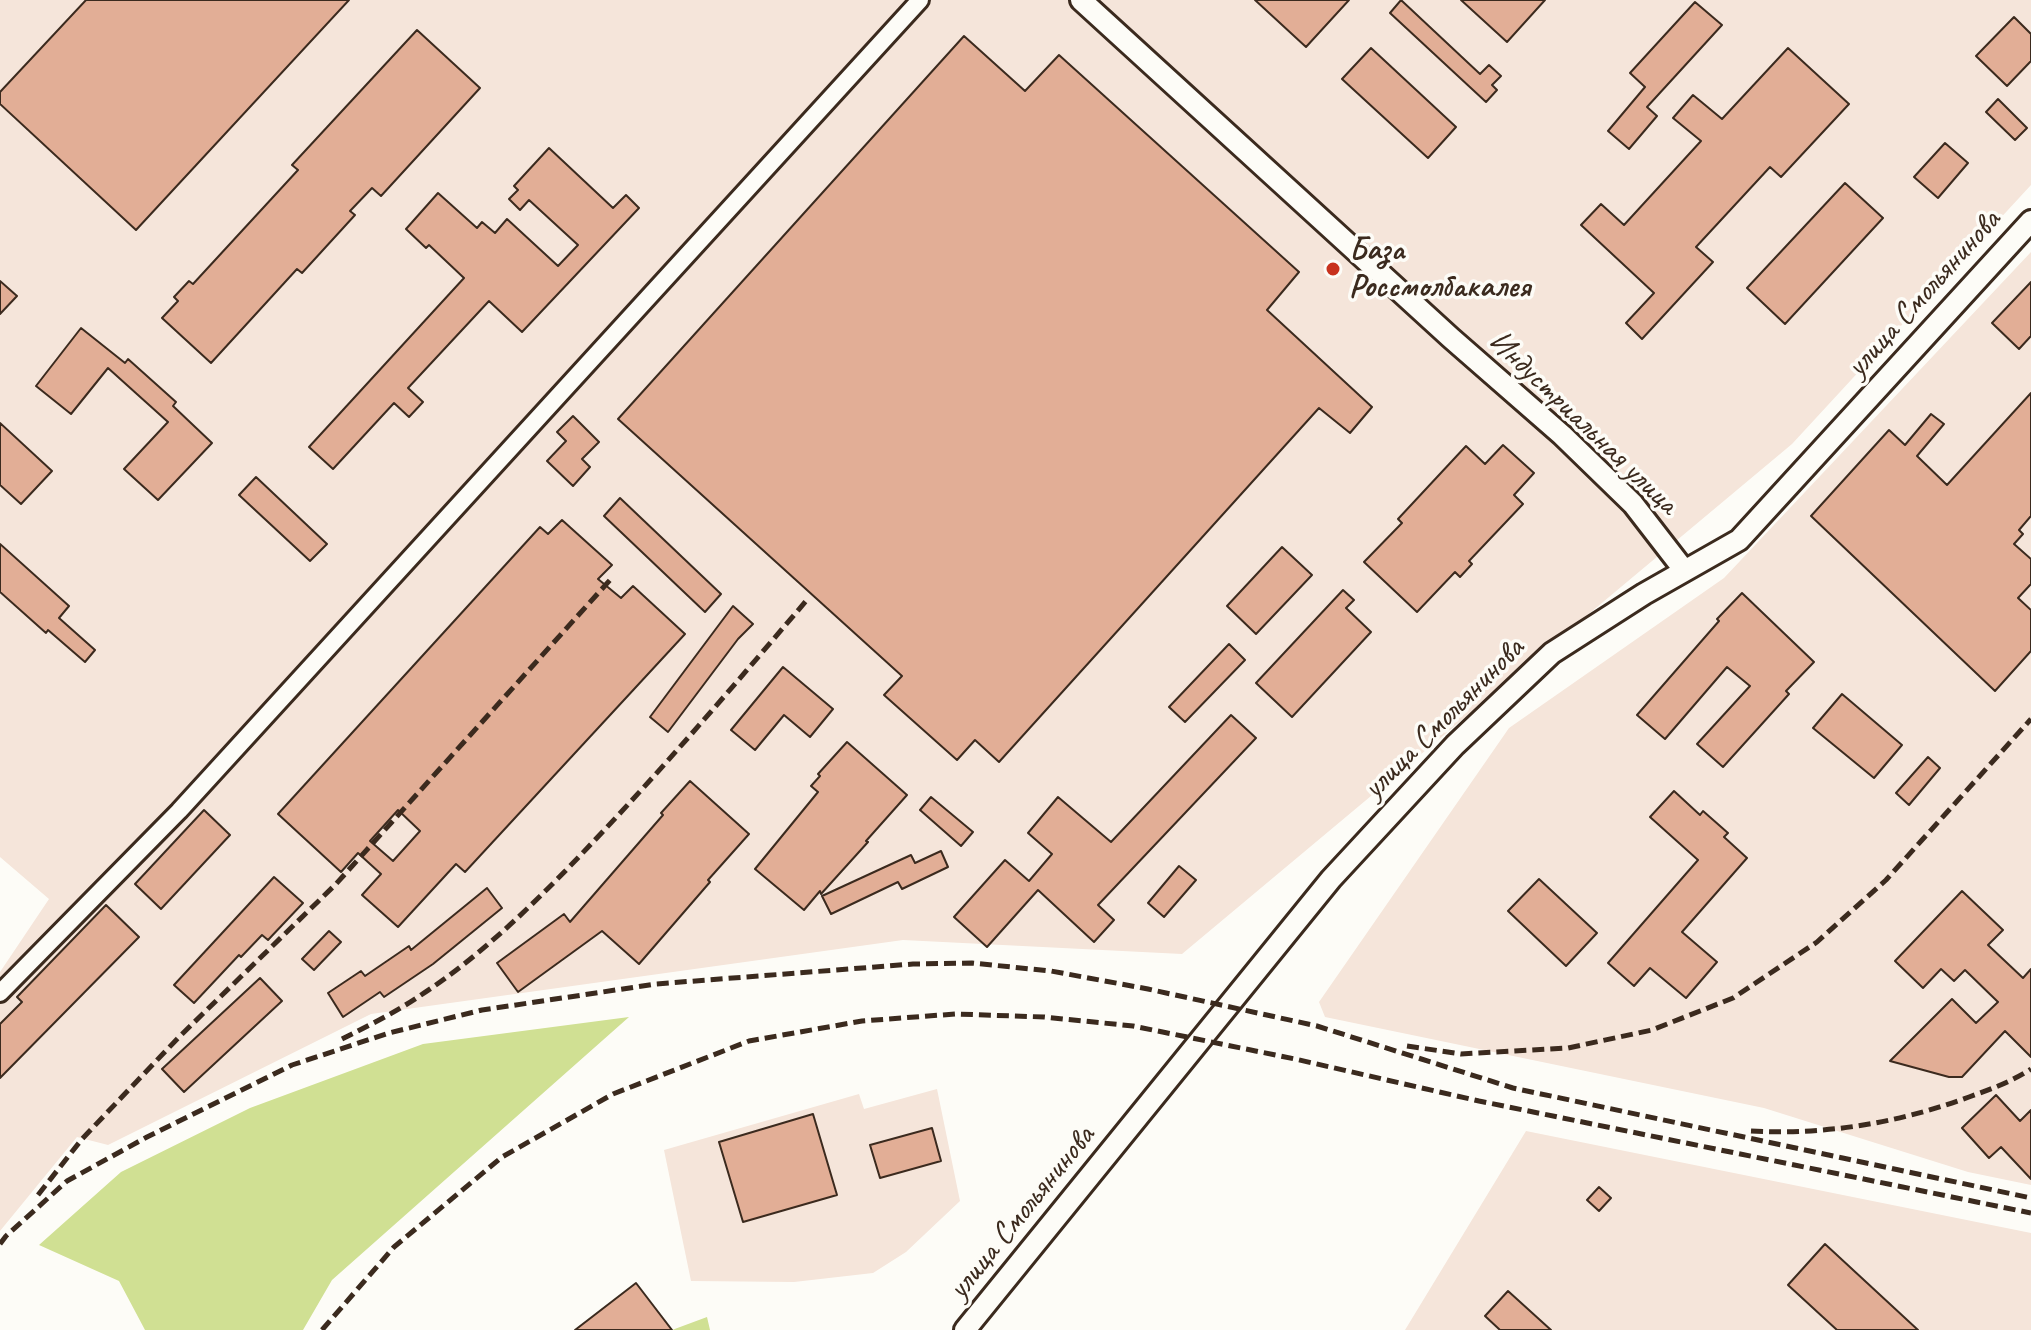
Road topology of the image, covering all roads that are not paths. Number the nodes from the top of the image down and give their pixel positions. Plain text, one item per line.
1 (920, 0) edge
2 (1081, 0) edge
3 (2031, 221) edge
4 (1684, 570) junction
5 (0, 993) edge
6 (965, 1330) edge

1 - 5 street
2 - 4 street, Индустриальная улица
3 - 4 street, улица Смольянинова
4 - 6 street, улица Смольянинова

